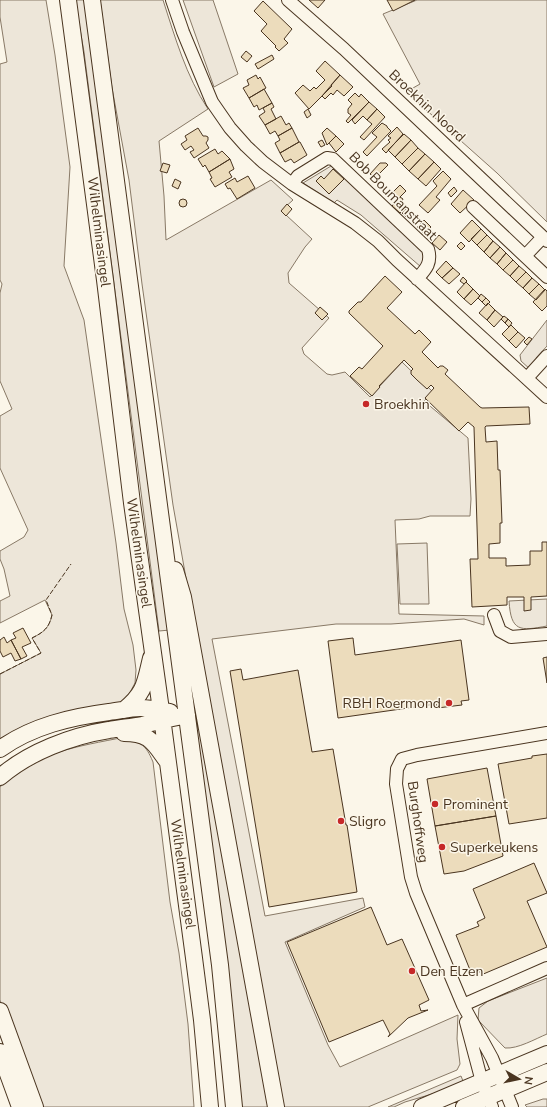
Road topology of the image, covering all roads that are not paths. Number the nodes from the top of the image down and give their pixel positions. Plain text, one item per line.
1 (68, 0) edge
2 (92, 0) edge
3 (172, 0) edge
4 (288, 0) edge
5 (292, 184) junction
6 (473, 208) dead end
7 (545, 239) edge
8 (525, 256) junction
9 (547, 277) edge
10 (417, 279) junction
11 (547, 356) edge
12 (527, 378) junction
13 (547, 397) edge
14 (159, 512) junction
15 (494, 615) dead end
16 (547, 634) edge
17 (153, 649) junction
18 (124, 710) junction
19 (162, 715) junction
20 (187, 715) junction
21 (93, 733) junction
22 (547, 733) edge
23 (0, 750) edge
24 (168, 762) junction
25 (0, 777) edge
26 (547, 968) edge
27 (462, 1005) junction
28 (0, 1011) edge
29 (0, 1052) edge
30 (547, 1054) edge
31 (547, 1072) edge
32 (499, 1075) junction
33 (505, 1090) junction
34 (487, 1095) edge
35 (20, 1107) edge
36 (35, 1107) edge
37 (210, 1107) edge
38 (234, 1107) edge
39 (276, 1107) edge
40 (422, 1107) edge
41 (464, 1107) edge
42 (512, 1107) edge

1 - 17 main road, Wilhelminasingel
2 - 14 main road, Wilhelminasingel
3 - 5 street
4 - 7 street, Broekhin Noord
5 - 10 street
5 - 10 street, Bob Boumanstraat
6 - 8 street
7 - 8 street, Broekhin Noord
8 - 9 street
10 - 12 street
11 - 12 street
12 - 13 street
14 - 20 main road, Wilhelminasingel
14 - 39 main road
15 - 16 street
17 - 18 main road
17 - 19 main road, Wilhelminasingel
18 - 19 main road
18 - 23 main road
19 - 20 main road
19 - 21 main road
19 - 24 main road, Wilhelminasingel
20 - 38 main road, Wilhelminasingel
21 - 24 main road
21 - 25 main road
22 - 27 street, Burghoffweg
24 - 37 main road, Wilhelminasingel
26 - 27 street
27 - 32 street, Burghoffweg
27 - 34 street, Burghoffweg
28 - 36 main road
29 - 35 main road
30 - 32 main road
31 - 33 main road
32 - 33 street, Burghoffweg
32 - 34 main road
33 - 34 main road
33 - 42 street, Burghoffweg
34 - 40 main road
34 - 41 main road

